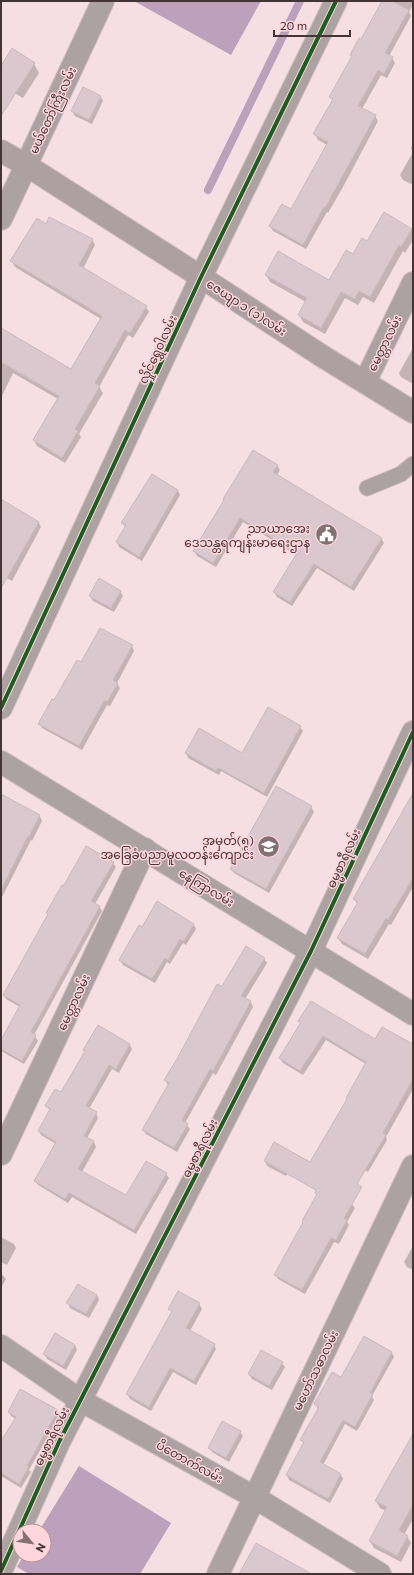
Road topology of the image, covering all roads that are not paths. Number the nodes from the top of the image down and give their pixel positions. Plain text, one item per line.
1 (103, 1) edge
2 (336, 1) edge
3 (1, 151) edge
4 (26, 165) junction
5 (1, 220) edge
6 (201, 277) junction
7 (413, 283) edge
8 (365, 382) junction
9 (413, 412) edge
10 (413, 464) edge
11 (366, 488) dead end
12 (1, 708) edge
13 (413, 732) edge
14 (1, 762) edge
15 (145, 849) junction
16 (311, 951) junction
17 (413, 1014) edge
18 (1, 1154) edge
19 (413, 1166) edge
20 (1, 1346) edge
21 (80, 1400) junction
22 (254, 1497) junction
23 (1, 1571) edge
24 (218, 1574) edge
25 (380, 1574) edge

1 - 4 street, မယ်တော်ကြီးလမ်း
2 - 6 street, လှိုင်ရွှေဝါလမ်း
3 - 4 street, ဇေယျာ ၁ (၁)လမ်း
4 - 5 street, မယ်တော်ကြီးလမ်း
4 - 6 street, ဇေယျာ ၁ (၁)လမ်း
6 - 8 street, ဇေယျာ ၁ (၁)လမ်း
6 - 12 street, လှိုင်ရွှေဝါလမ်း
7 - 8 street, မေတ္တာလမ်း
8 - 9 street, ဇေယျာ ၁ (၁)လမ်း
10 - 11 lane
13 - 16 street, ဓမ္မစာရီလမ်း
14 - 15 street, နေကြာလမ်း
15 - 16 street, နေကြာလမ်း
15 - 18 street, မေတ္တာလမ်း
16 - 17 street, နေကြာလမ်း
16 - 21 street, ဓမ္မစာရီလမ်း
19 - 22 street, မဟော်သဓာလမ်း
20 - 21 street, ပိတောက်လမ်း
21 - 22 street, ပိတောက်လမ်း
21 - 23 street, ဓမ္မစာရီလမ်း
22 - 24 street, မဟော်သဓာလမ်း
22 - 25 street, ပိတောက်လမ်း

